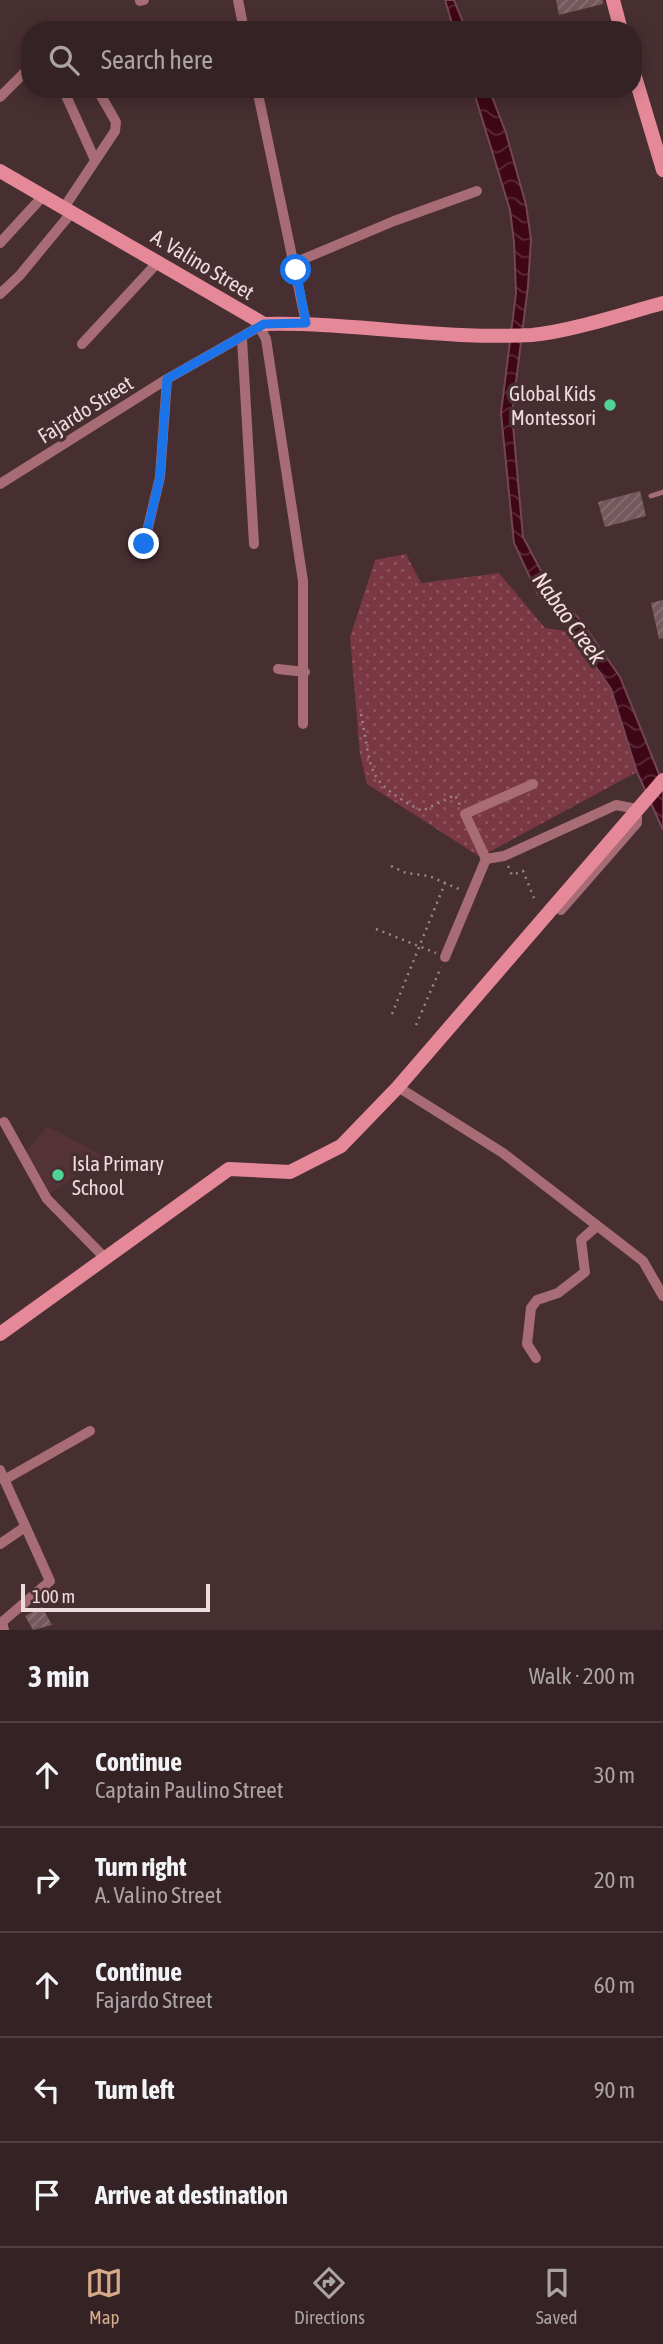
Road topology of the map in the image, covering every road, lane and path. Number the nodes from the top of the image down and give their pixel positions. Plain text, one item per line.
1 (238, 0) edge
2 (613, 0) edge
3 (240, 21) edge
4 (619, 21) edge
5 (21, 76) edge
6 (0, 97) edge
7 (67, 98) edge
8 (102, 98) edge
9 (259, 98) edge
10 (641, 98) edge
11 (95, 160) junction
12 (663, 170) edge
13 (0, 171) edge
14 (477, 191) dead end
15 (44, 195) junction
16 (69, 209) junction
17 (0, 243) edge
18 (159, 261) junction
19 (294, 263) junction
20 (0, 294) edge
21 (663, 303) edge
22 (306, 323) junction
23 (262, 326) junction
24 (242, 339) junction
25 (82, 344) dead end
26 (167, 379) junction
27 (0, 484) edge
28 (663, 492) edge
29 (651, 496) dead end
30 (144, 544) dead end
31 (254, 544) dead end
32 (278, 669) dead end
33 (305, 672) junction
34 (361, 714) dead end
35 (303, 724) dead end
36 (663, 780) edge
37 (533, 785) dead end
38 (641, 804) junction
39 (465, 814) junction
40 (504, 856) junction
41 (486, 859) junction
42 (391, 866) dead end
43 (445, 883) junction
44 (470, 895) junction
45 (534, 898) dead end
46 (561, 910) dead end
47 (376, 929) dead end
48 (419, 947) junction
49 (445, 957) junction
50 (392, 1014) dead end
51 (416, 1025) dead end
52 (398, 1087) junction
53 (4, 1122) dead end
54 (597, 1226) junction
55 (105, 1258) junction
56 (663, 1296) edge
57 (0, 1334) edge
58 (536, 1358) dead end
59 (90, 1431) dead end
60 (2, 1475) edge
61 (25, 1527) junction
62 (0, 1544) edge
63 (4, 1630) edge

1 - 3 street
2 - 4 street
5 - 6 street
7 - 11 street
8 - 11 street
9 - 19 street
10 - 12 street
11 - 16 street
13 - 15 street, A. Valino Street
14 - 19 street
15 - 16 street, A. Valino Street
15 - 17 street
16 - 18 street, A. Valino Street
16 - 20 street
18 - 23 street, A. Valino Street
18 - 25 street
19 - 22 street
21 - 22 street, A. Valino Street
22 - 23 street, A. Valino Street
23 - 24 street, Fajardo Street
23 - 33 street
24 - 26 street, Fajardo Street
24 - 31 street
26 - 27 street, Fajardo Street
26 - 30 street
28 - 29 lane
32 - 33 street
33 - 35 street
34 - 39 path
36 - 38 street
37 - 39 street
38 - 40 street
38 - 46 street
38 - 52 street
39 - 41 street
40 - 41 street
40 - 45 path
41 - 44 street
42 - 43 path
43 - 44 path
43 - 48 path
44 - 49 street
47 - 48 path
48 - 49 path
48 - 50 path
49 - 51 path
52 - 54 street
52 - 55 street
53 - 55 street
54 - 56 street
54 - 58 street
55 - 57 street
59 - 60 street
60 - 61 street
61 - 62 street
61 - 63 street

